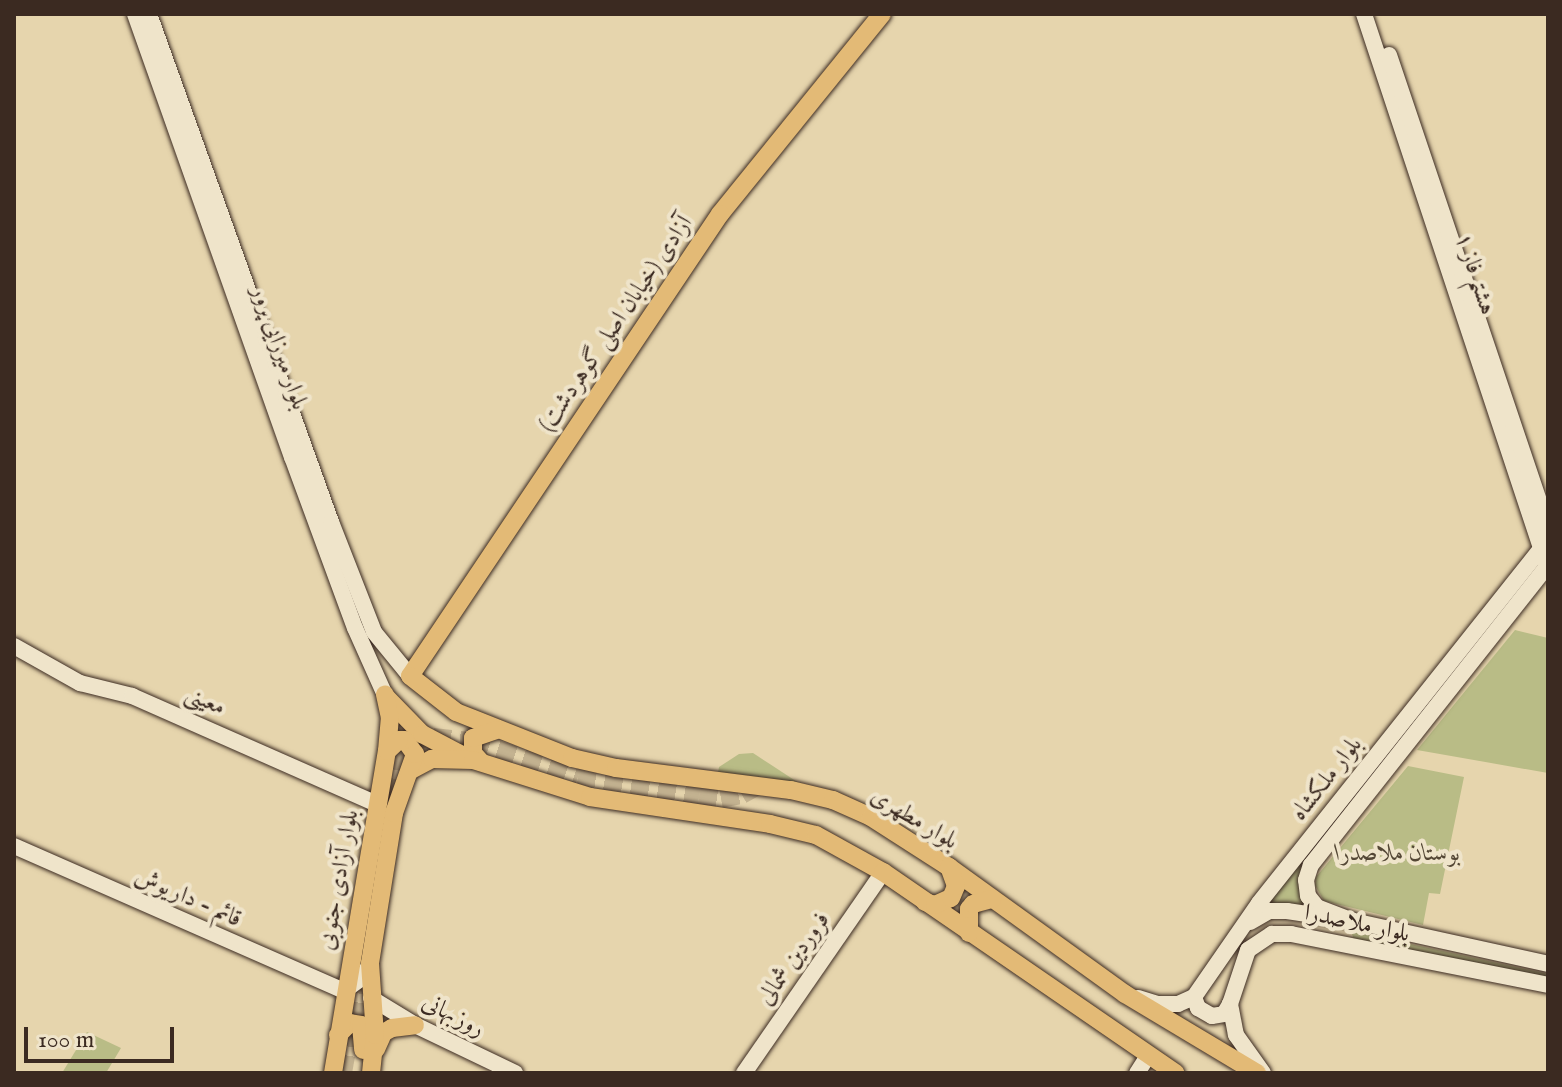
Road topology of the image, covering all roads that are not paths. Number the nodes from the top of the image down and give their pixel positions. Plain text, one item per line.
1 (135, 14) edge
2 (149, 14) edge
3 (882, 14) edge
4 (1364, 14) edge
5 (1375, 14) edge
6 (1548, 527) edge
7 (1546, 555) edge
8 (14, 646) edge
9 (410, 676) junction
10 (385, 695) junction
11 (496, 730) junction
12 (387, 751) junction
13 (477, 761) junction
14 (411, 770) junction
15 (377, 804) junction
16 (14, 846) edge
17 (949, 867) junction
18 (883, 872) junction
19 (992, 899) junction
20 (923, 901) junction
21 (1353, 921) junction
22 (1244, 925) junction
23 (969, 933) junction
24 (1381, 954) junction
25 (370, 963) junction
26 (1548, 964) edge
27 (1548, 985) edge
28 (344, 991) junction
29 (1125, 994) junction
30 (1194, 997) junction
31 (371, 998) junction
32 (1230, 1004) junction
33 (415, 1025) junction
34 (338, 1035) junction
35 (375, 1052) junction
36 (1148, 1056) junction
37 (333, 1073) edge
38 (360, 1073) edge
39 (371, 1073) edge
40 (515, 1073) edge
41 (744, 1073) edge
42 (1137, 1073) edge
43 (1176, 1073) edge
44 (1257, 1073) edge
45 (1264, 1073) edge

1 - 10 main road, بلوار میرزایی پرور
2 - 9 main road, بلوار میرزایی پرور
3 - 9 main road, آزادی (خیابان اصلی گوهردشت)
4 - 7 main road, هشتم فاز ۱
5 - 6 main road, هشتم فاز ۱
7 - 21 main road, بلوار ملکشاه
7 - 22 main road, بلوار ملکشاه
8 - 15 main road, معینی
9 - 11 main road, بلوار مطهری
10 - 12 main road, بلوار آزادی جنوبی
10 - 13 main road
11 - 13 main road
11 - 17 main road, بلوار مطهری
12 - 14 main road
12 - 15 main road, بلوار آزادی جنوبی
13 - 14 main road
13 - 18 main road
14 - 25 main road, بلوار آزادی جنوبی
15 - 28 main road, بلوار آزادی جنوبی
16 - 28 main road, قائم - داریوش
17 - 19 main road, بلوار مطهری
17 - 20 main road
18 - 20 main road
18 - 41 main road, فروردین شمالی
19 - 23 main road
19 - 29 main road, بلوار مطهری
20 - 23 main road
21 - 22 main road
21 - 24 main road
21 - 26 main road
22 - 30 main road, بلوار ملکشاه
23 - 36 main road
24 - 27 main road, بلوار ملاصدرا
24 - 32 main road, بلوار ملاصدرا
25 - 28 main road
25 - 31 main road, بلوار آزادی جنوبی
28 - 34 main road, بلوار آزادی جنوبی
29 - 30 main road
29 - 44 main road, بلوار مطهری
30 - 32 main road
31 - 33 main road, روزبهانی
31 - 35 main road, بلوار آزادی جنوبی
32 - 45 main road
33 - 35 main road
33 - 40 main road, روزبهانی
34 - 37 main road, بلوار آزادی جنوبی
34 - 38 main road
35 - 39 main road, بلوار آزادی جنوبی
36 - 42 main road
36 - 43 main road

